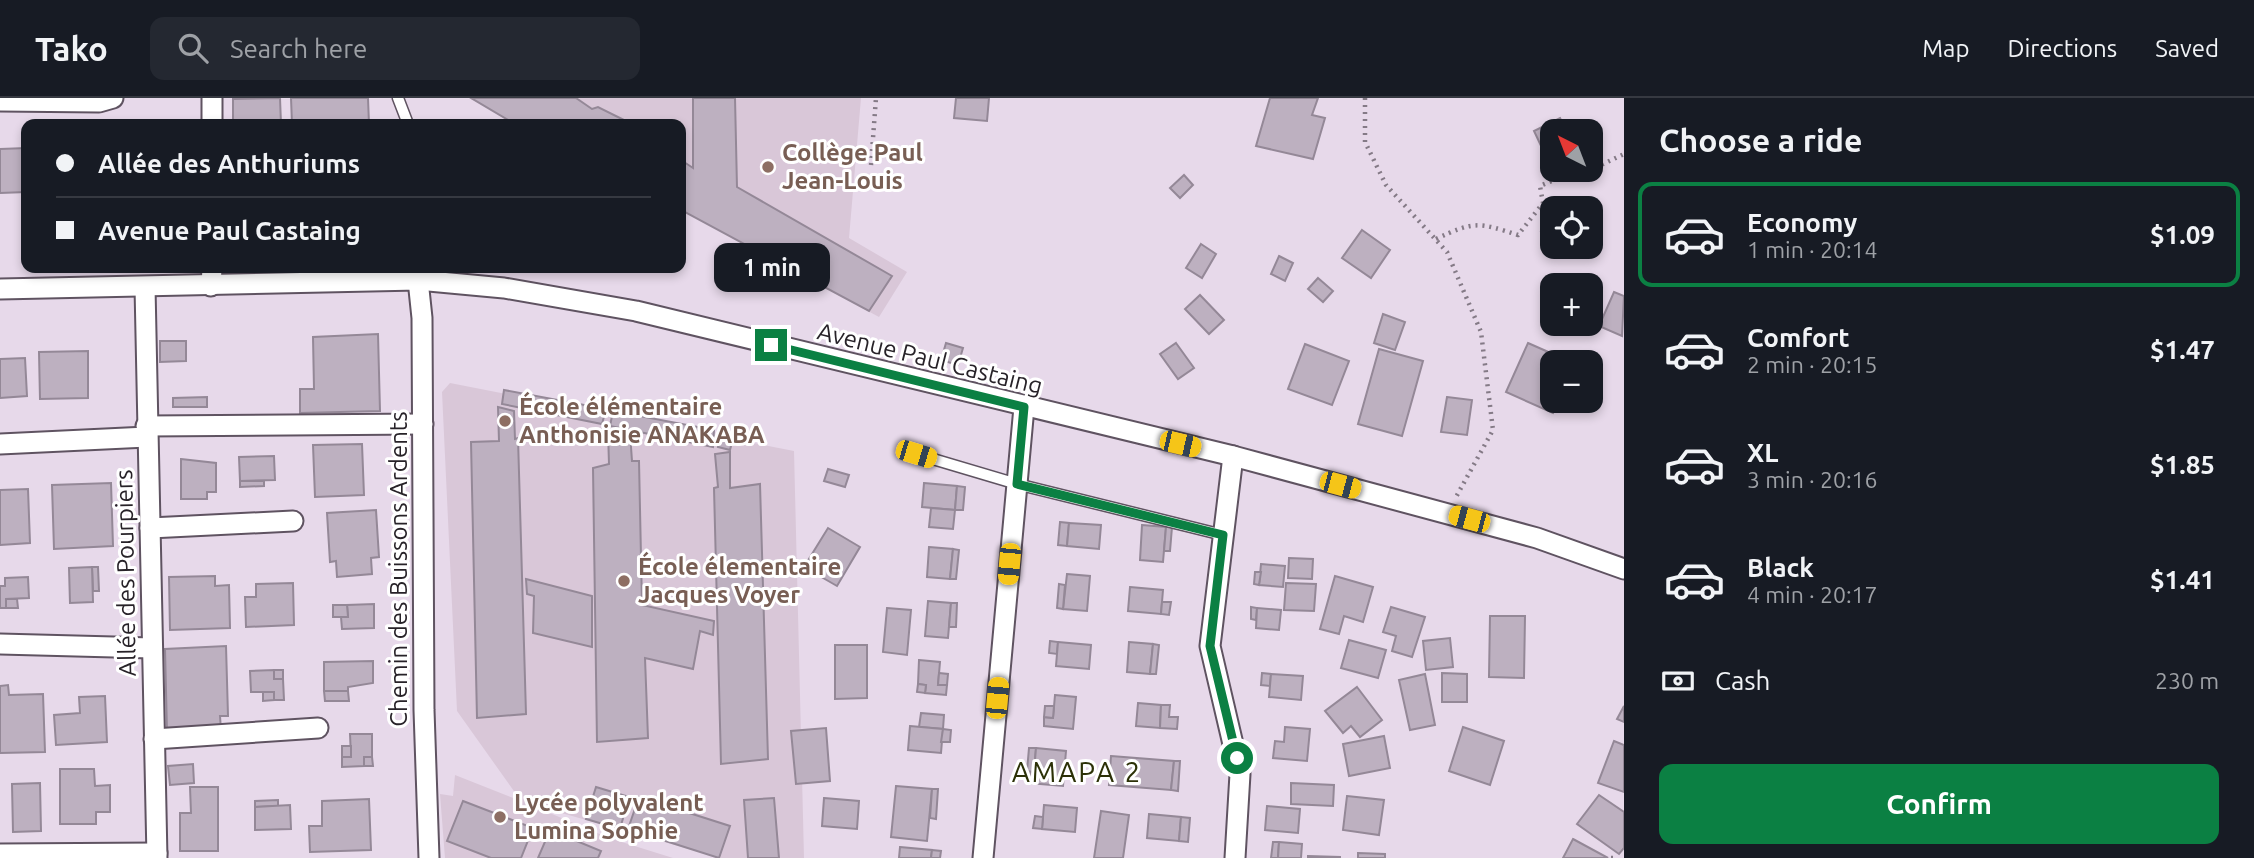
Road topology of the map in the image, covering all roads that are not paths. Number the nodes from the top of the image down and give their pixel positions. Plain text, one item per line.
1 (113, 98) edge
2 (212, 98) edge
3 (398, 98) edge
4 (0, 101) edge
5 (212, 119) edge
6 (406, 119) edge
7 (211, 277) edge
8 (418, 280) junction
9 (145, 287) junction
10 (0, 289) edge
11 (1024, 407) junction
12 (423, 424) junction
13 (146, 431) junction
14 (0, 444) edge
15 (916, 454) dead end
16 (1233, 456) junction
17 (1017, 484) junction
18 (293, 521) dead end
19 (150, 528) junction
20 (1223, 535) junction
21 (1624, 569) edge
22 (0, 643) edge
23 (152, 648) junction
24 (318, 728) dead end
25 (154, 739) junction
26 (0, 854) edge
27 (157, 855) edge
28 (429, 858) edge
29 (983, 858) edge
30 (1235, 858) edge

1 - 4 street
2 - 5 street
3 - 6 lane
7 - 8 street, Avenue Paul Castaing
7 - 9 street, Avenue Paul Castaing
8 - 11 street, Avenue Paul Castaing
8 - 12 street, Chemin des Buissons Ardents
9 - 10 street, Avenue Paul Castaing
9 - 13 street, Allée des Pourpiers
11 - 16 street, Avenue Paul Castaing
11 - 17 street
12 - 13 street
12 - 28 street, Chemin des Buissons Ardents
13 - 14 street
13 - 19 street, Allée des Pourpiers
15 - 17 lane
16 - 20 street
16 - 21 street, Avenue Paul Castaing
17 - 20 lane
17 - 29 street
18 - 19 street
19 - 23 street, Allée des Pourpiers
20 - 30 street
22 - 23 street
23 - 25 street, Allée des Pourpiers
24 - 25 street
25 - 27 street, Allée des Pourpiers
26 - 27 street

